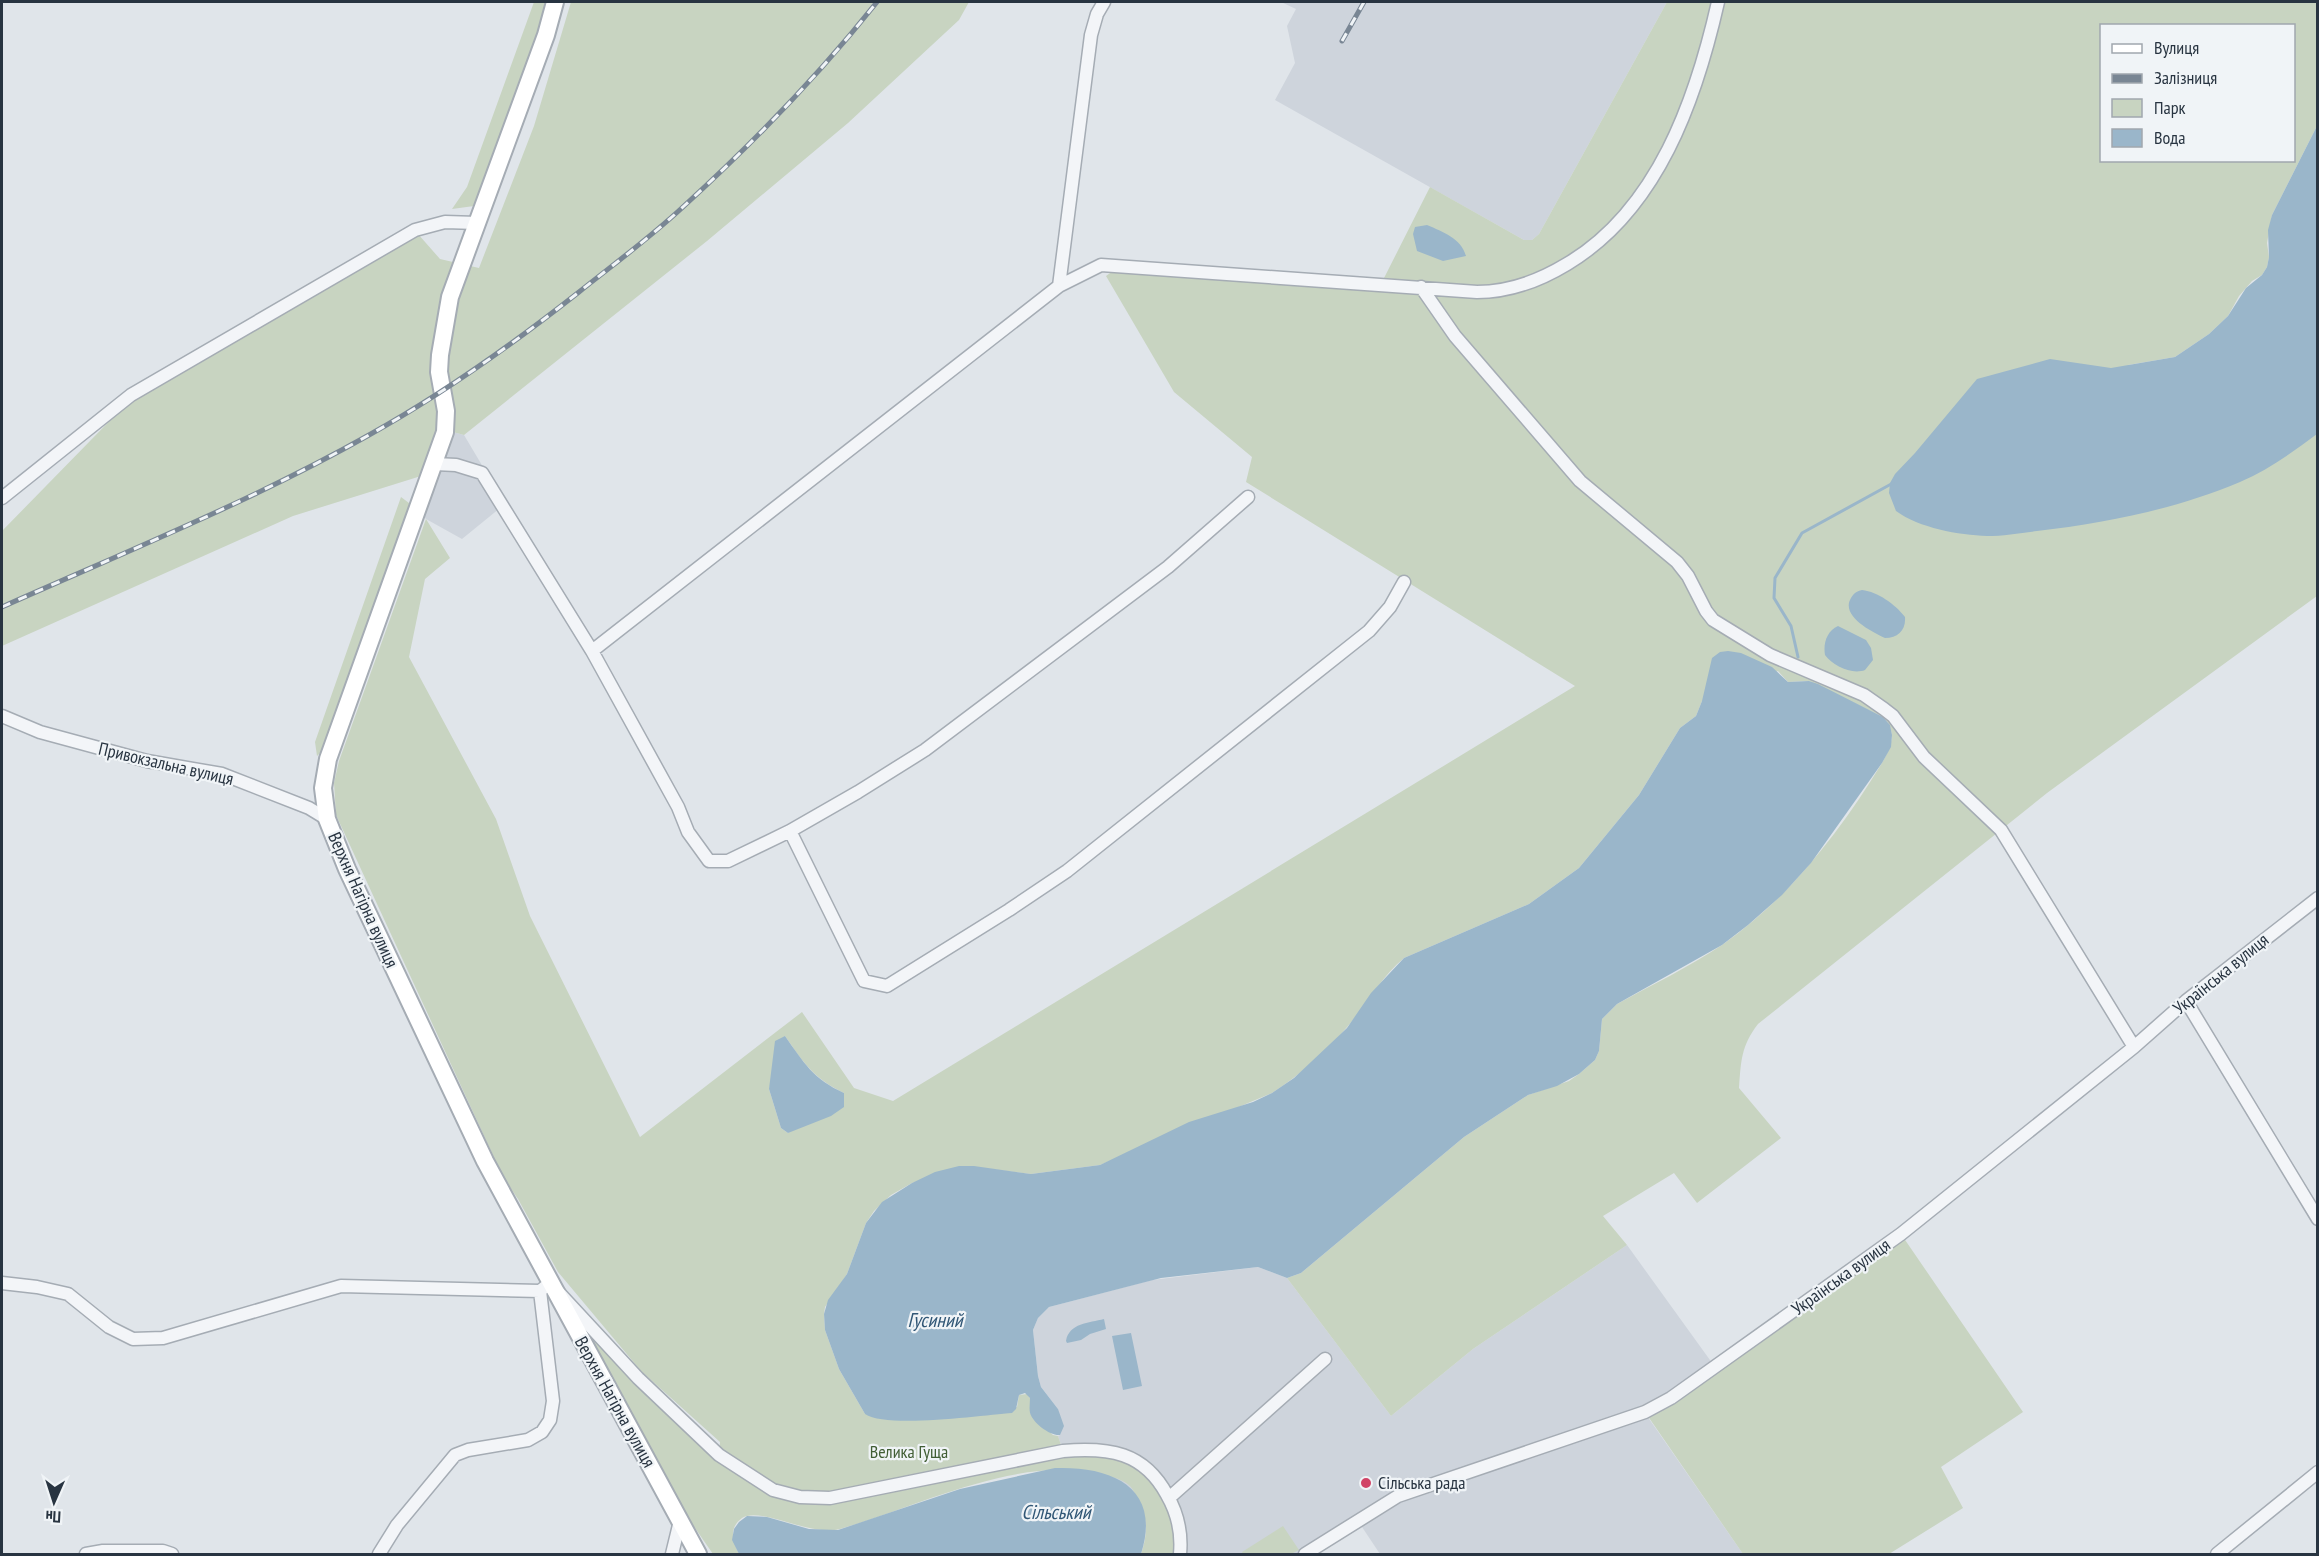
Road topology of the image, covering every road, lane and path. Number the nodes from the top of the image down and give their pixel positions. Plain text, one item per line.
1 (555, 2) edge
2 (1104, 2) edge
3 (1718, 2) edge
4 (477, 223) junction
5 (1059, 286) junction
6 (1421, 287) junction
7 (435, 464) junction
8 (1248, 497) dead end
9 (2, 498) edge
10 (1404, 582) dead end
11 (592, 651) junction
12 (2, 716) edge
13 (327, 819) junction
14 (790, 831) junction
15 (2318, 898) edge
16 (2186, 1001) junction
17 (2134, 1047) junction
18 (2318, 1219) edge
19 (2, 1283) edge
20 (545, 1287) junction
21 (1325, 1359) dead end
22 (2318, 1472) edge
23 (1169, 1498) junction
24 (680, 1521) junction
25 (86, 1554) edge
26 (172, 1554) edge
27 (379, 1554) edge
28 (672, 1554) edge
29 (698, 1554) edge
30 (1180, 1554) edge
31 (1305, 1554) edge
32 (2217, 1554) edge

1 - 4 main road, Верхня Нагірна вулиця
2 - 5 street
3 - 6 street
4 - 7 main road, Верхня Нагірна вулиця
4 - 9 street
5 - 6 street
5 - 11 street
6 - 17 street
7 - 11 street
7 - 13 main road, Верхня Нагірна вулиця
8 - 14 street
10 - 14 street
11 - 14 street
12 - 13 street, Привокзальна вулиця
13 - 20 main road, Верхня Нагірна вулиця
15 - 16 street, Українська вулиця
16 - 17 street, Українська вулиця
16 - 18 street
17 - 31 street, Українська вулиця
19 - 20 street
20 - 23 street
20 - 24 main road, Верхня Нагірна вулиця
20 - 27 street
21 - 23 street
22 - 32 street
23 - 30 street
24 - 28 street
24 - 29 main road, Верхня Нагірна вулиця
25 - 26 street

